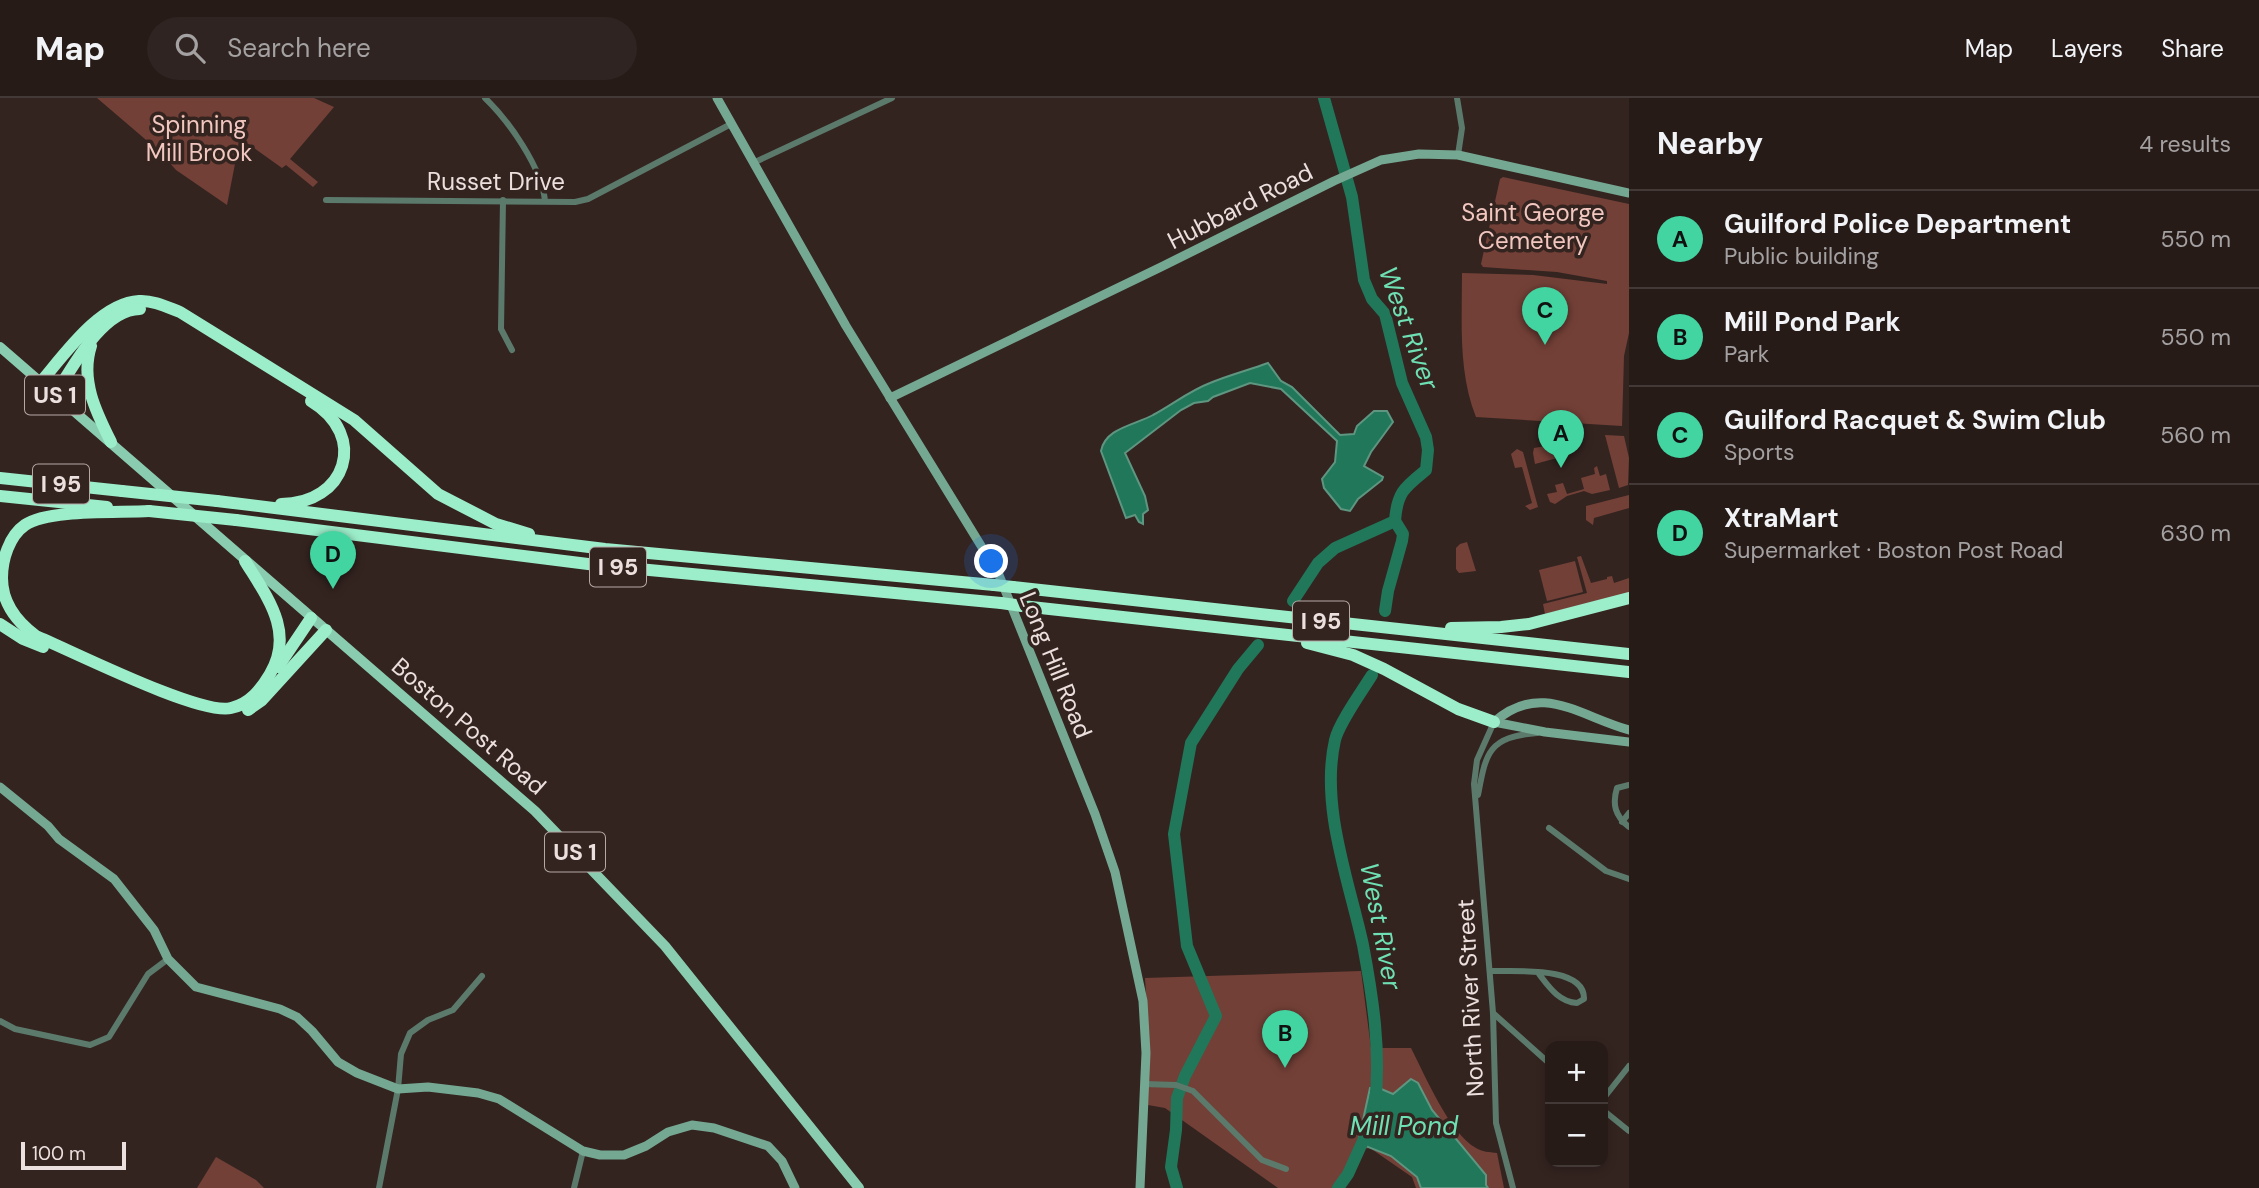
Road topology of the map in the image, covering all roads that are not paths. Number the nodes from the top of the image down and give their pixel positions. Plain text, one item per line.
1 (485, 98) edge
2 (717, 98) edge
3 (892, 98) edge
4 (1457, 98) edge
5 (731, 124) junction
6 (1458, 155) junction
7 (753, 163) junction
8 (1629, 193) edge
9 (326, 200) dead end
10 (503, 200) junction
11 (545, 201) junction
12 (99, 331) junction
13 (0, 347) edge
14 (512, 350) dead end
15 (40, 383) junction
16 (55, 395) junction
17 (890, 398) junction
18 (111, 442) junction
19 (0, 478) edge
20 (0, 496) edge
21 (217, 501) junction
22 (149, 512) junction
23 (604, 549) junction
24 (245, 561) junction
25 (1629, 598) edge
26 (311, 618) junction
27 (0, 624) edge
28 (1349, 624) junction
29 (1227, 628) junction
30 (326, 630) junction
31 (1629, 654) edge
32 (1629, 672) edge
33 (261, 689) junction
34 (1494, 722) junction
35 (1629, 730) edge
36 (1545, 732) junction
37 (1629, 742) edge
38 (1629, 785) edge
39 (0, 787) edge
40 (1476, 804) junction
41 (1629, 813) edge
42 (1622, 822) junction
43 (1629, 827) edge
44 (1549, 828) dead end
45 (1629, 879) edge
46 (168, 959) junction
47 (1490, 971) junction
48 (1539, 974) junction
49 (482, 976) dead end
50 (1493, 1013) junction
51 (0, 1021) edge
52 (1545, 1059) edge
53 (1629, 1066) edge
54 (1144, 1084) junction
55 (398, 1088) junction
56 (1608, 1092) edge
57 (1608, 1114) edge
58 (1629, 1131) edge
59 (583, 1151) junction
60 (1286, 1169) dead end
61 (379, 1188) edge
62 (574, 1188) edge
63 (795, 1188) edge
64 (859, 1188) edge
65 (1140, 1188) edge
66 (1514, 1188) edge

1 - 11 street
2 - 5 street, Long Hill Road
3 - 7 street
4 - 6 street
5 - 7 street, Long Hill Road
5 - 11 street, Russet Drive
6 - 8 street, Hubbard Road
6 - 17 street, Hubbard Road
7 - 17 street, Long Hill Road
9 - 10 street, Russet Drive
10 - 11 street, Russet Drive
10 - 14 street
12 - 16 highway
12 - 18 highway
12 - 21 highway
13 - 15 main road, Boston Post Road / US 1
15 - 16 main road, Boston Post Road / US 1
15 - 23 highway
16 - 18 main road, Boston Post Road / US 1
17 - 54 street, Long Hill Road
18 - 24 main road, Boston Post Road / US 1
19 - 21 highway, I 95, bridge
20 - 22 highway, I 95
21 - 23 highway, I 95
22 - 29 highway, I 95, bridge
22 - 33 highway
23 - 28 highway, I 95, bridge
24 - 26 main road, Boston Post Road / US 1
24 - 33 highway
25 - 28 highway
26 - 30 main road, Boston Post Road / US 1
26 - 33 highway
27 - 30 highway
28 - 31 highway, I 95
29 - 32 highway, I 95
29 - 34 highway
30 - 64 main road, Boston Post Road / US 1
34 - 35 street
34 - 36 street, North River Street
34 - 40 street, North River Street
36 - 37 street, North River Street
36 - 40 street, North River Street
38 - 42 street
39 - 46 street
40 - 47 street, North River Street
41 - 42 street
42 - 43 street
44 - 45 street
46 - 51 street
46 - 55 street
47 - 48 street
47 - 50 street, North River Street
48 - 48 street
49 - 55 street
50 - 52 street
50 - 66 street, North River Street
53 - 56 street
54 - 60 street
54 - 65 street, Long Hill Road
55 - 59 street
55 - 61 street
57 - 58 street
59 - 62 street
59 - 63 street

